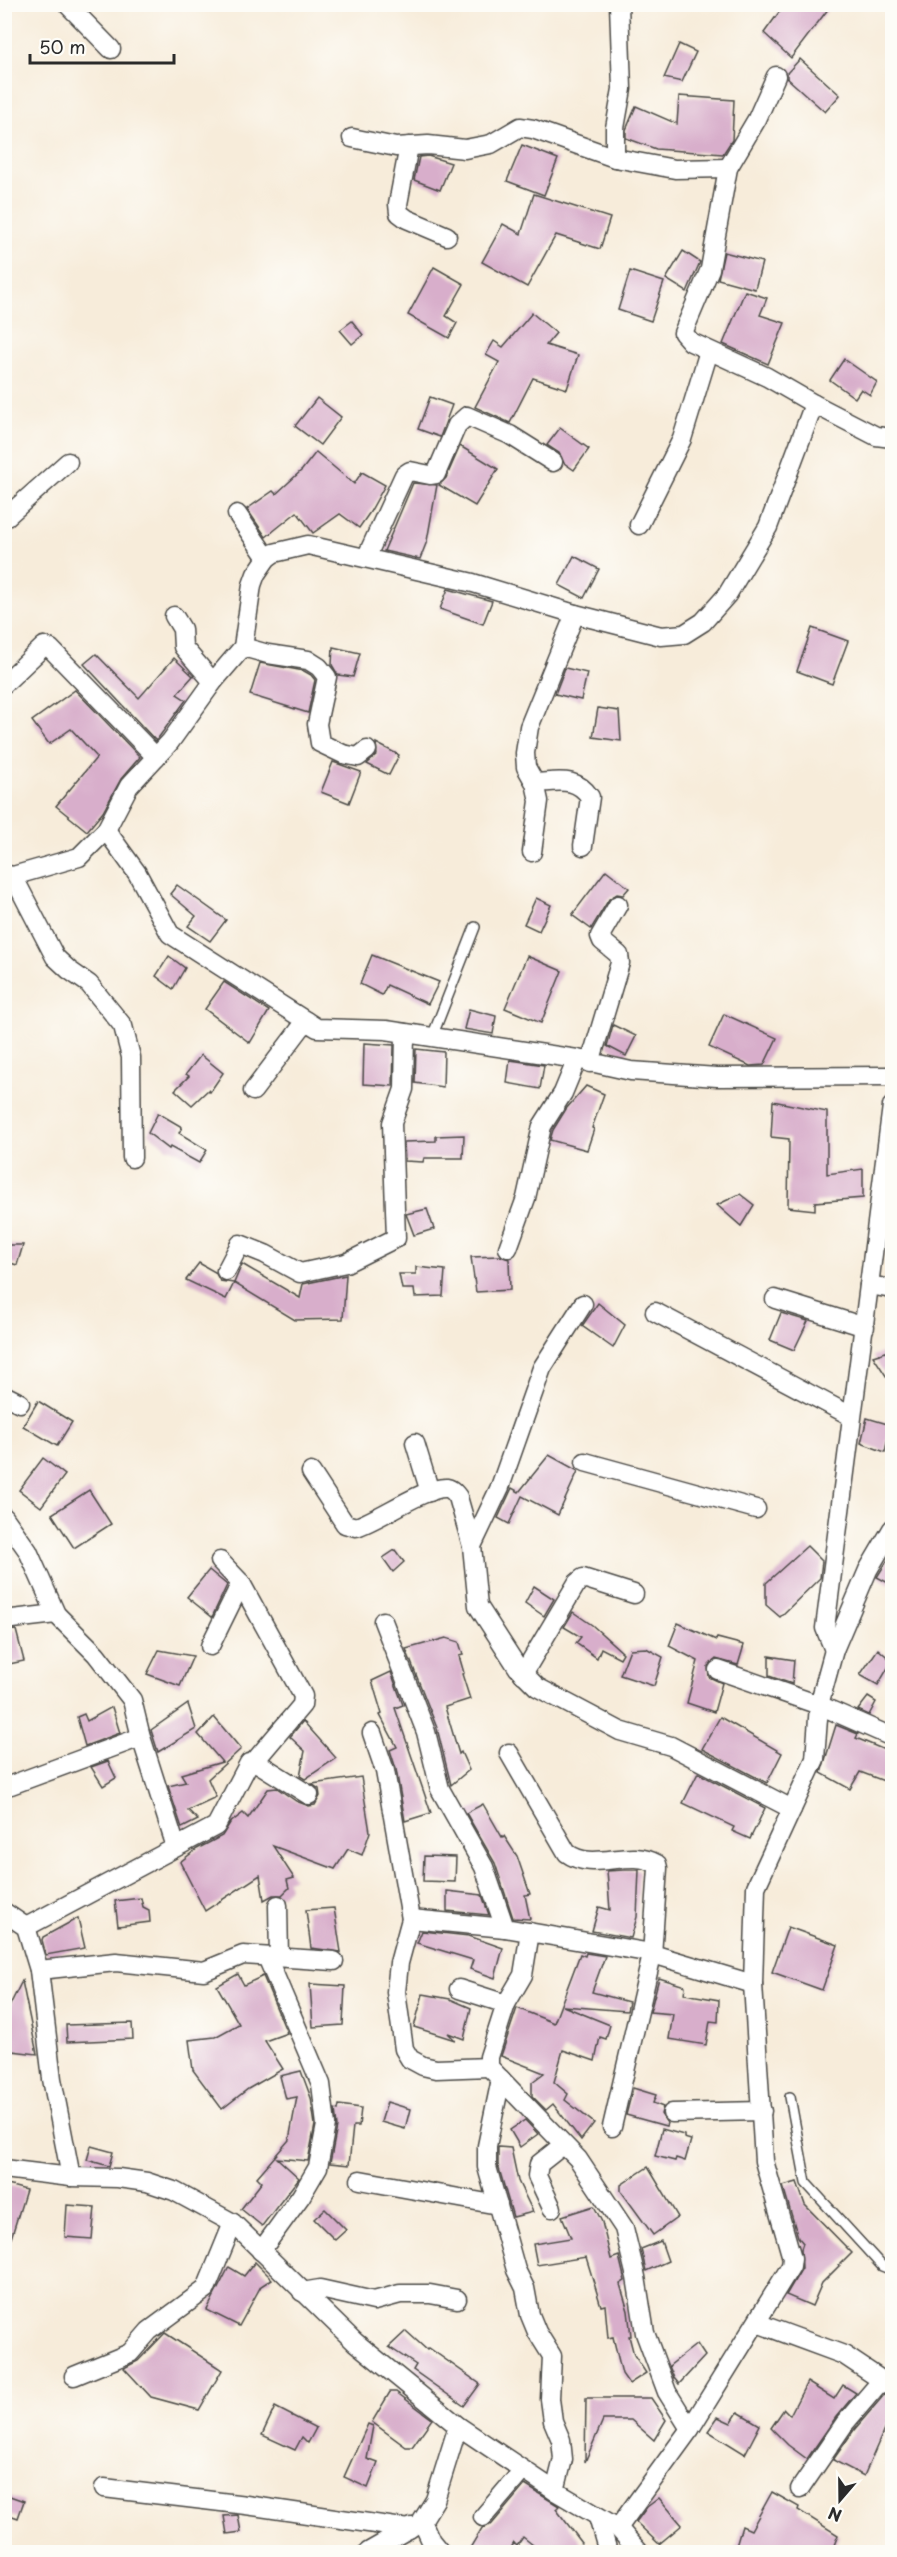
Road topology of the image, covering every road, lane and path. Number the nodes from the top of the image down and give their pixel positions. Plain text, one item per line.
1 (67, 4) edge
2 (619, 4) edge
3 (111, 49) dead end
4 (776, 76) dead end
5 (352, 138) dead end
6 (409, 146) junction
7 (615, 158) junction
8 (729, 168) junction
9 (447, 236) dead end
10 (708, 351) junction
11 (814, 404) junction
12 (892, 438) edge
13 (68, 462) dead end
14 (553, 462) dead end
15 (237, 514) dead end
16 (4, 519) edge
17 (639, 525) dead end
18 (267, 558) junction
19 (366, 558) junction
20 (575, 614) junction
21 (174, 616) dead end
22 (243, 647) junction
23 (213, 682) junction
24 (4, 684) edge
25 (367, 750) dead end
26 (156, 757) junction
27 (535, 783) junction
28 (106, 830) junction
29 (583, 846) dead end
30 (532, 852) dead end
31 (9, 875) edge
32 (618, 905) dead end
33 (475, 927) dead end
34 (306, 1021) junction
35 (405, 1033) junction
36 (432, 1037) junction
37 (583, 1061) junction
38 (892, 1076) edge
39 (253, 1091) dead end
40 (892, 1106) edge
41 (132, 1158) dead end
42 (508, 1248) dead end
43 (226, 1271) dead end
44 (869, 1285) junction
45 (892, 1289) edge
46 (775, 1299) dead end
47 (583, 1304) dead end
48 (655, 1312) dead end
49 (865, 1327) junction
50 (851, 1416) junction
51 (415, 1443) dead end
52 (585, 1462) dead end
53 (311, 1472) dead end
54 (430, 1492) junction
55 (756, 1509) dead end
56 (4, 1517) edge
57 (892, 1529) edge
58 (472, 1546) junction
59 (220, 1561) dead end
60 (241, 1583) junction
61 (634, 1594) dead end
62 (56, 1614) junction
63 (4, 1620) edge
64 (383, 1621) dead end
65 (210, 1646) dead end
66 (834, 1650) junction
67 (718, 1670) dead end
68 (523, 1674) junction
69 (819, 1705) junction
70 (372, 1733) dead end
71 (141, 1737) junction
72 (892, 1737) edge
73 (509, 1753) dead end
74 (254, 1762) junction
75 (11, 1785) dead end
76 (309, 1795) dead end
77 (792, 1809) junction
78 (176, 1847) junction
79 (278, 1905) dead end
80 (4, 1912) edge
81 (411, 1919) junction
82 (26, 1927) junction
83 (505, 1928) junction
84 (530, 1932) junction
85 (652, 1955) junction
86 (273, 1957) junction
87 (334, 1961) dead end
88 (39, 1970) junction
89 (753, 1984) junction
90 (459, 1989) dead end
91 (506, 2004) junction
92 (495, 2073) junction
93 (790, 2097) dead end
94 (762, 2111) junction
95 (672, 2113) dead end
96 (612, 2127) dead end
97 (563, 2145) junction
98 (4, 2169) edge
99 (72, 2177) junction
100 (360, 2180) dead end
101 (498, 2205) junction
102 (552, 2208) dead end
103 (233, 2223) junction
104 (261, 2250) junction
105 (892, 2270) edge
106 (302, 2292) junction
107 (457, 2299) dead end
108 (757, 2323) junction
109 (74, 2376) dead end
110 (887, 2384) edge
111 (458, 2426) junction
112 (690, 2429) junction
113 (523, 2470) junction
114 (104, 2488) dead end
115 (800, 2489) dead end
116 (555, 2491) junction
117 (483, 2517) dead end
118 (598, 2517) junction
119 (415, 2525) junction
120 (618, 2528) junction
121 (368, 2553) edge
122 (440, 2553) edge
123 (608, 2553) edge
124 (639, 2553) edge

1 - 3 street
2 - 7 street
4 - 8 street
5 - 6 street
6 - 7 street
6 - 9 street
7 - 8 street
8 - 10 street
10 - 11 street
10 - 17 street
11 - 12 street
11 - 20 street
13 - 16 street
14 - 19 street
15 - 18 street
18 - 19 street
18 - 22 street
19 - 20 street
20 - 27 street
21 - 23 street
22 - 23 street
22 - 25 street
23 - 26 street
24 - 26 street
26 - 28 street
27 - 29 street
27 - 30 street
28 - 31 street
28 - 34 street
31 - 41 street
32 - 37 street
33 - 36 lane
34 - 35 street
34 - 39 street
35 - 36 street
35 - 43 street
36 - 37 street
37 - 38 street
37 - 42 street
40 - 44 street
44 - 45 street
44 - 49 street
46 - 49 street
47 - 58 street
48 - 50 street
49 - 50 street
50 - 66 street
51 - 54 street
52 - 55 street
53 - 54 street
54 - 58 street
56 - 62 street
57 - 66 street
58 - 68 street
59 - 60 street
60 - 65 street
60 - 74 street
61 - 68 street
62 - 63 street
62 - 71 street
64 - 83 street
66 - 69 street
67 - 69 street
68 - 77 street
69 - 72 street
69 - 77 street
70 - 81 street
71 - 75 street
71 - 78 street
73 - 85 street
74 - 76 street
74 - 78 street
77 - 89 street
78 - 82 street
79 - 86 street
80 - 82 street
81 - 83 street
81 - 92 street
82 - 88 street
83 - 84 street
84 - 85 street
84 - 91 street
85 - 89 street
85 - 96 street
86 - 87 street
86 - 88 street
86 - 104 street
88 - 99 street
89 - 94 street
90 - 91 street
91 - 92 street
92 - 97 street
92 - 101 street
93 - 105 lane
94 - 95 street
94 - 108 street
97 - 102 street
97 - 112 street
98 - 99 street
99 - 103 street
100 - 101 street
101 - 116 street
103 - 104 street
103 - 109 street
104 - 106 street
106 - 107 street
106 - 111 street
108 - 110 street
108 - 112 street
110 - 115 street
111 - 113 street
111 - 119 street
112 - 120 street
113 - 116 street
113 - 117 street
114 - 119 street
116 - 118 street
118 - 120 street
118 - 123 street
119 - 121 street
119 - 122 street
120 - 124 street

